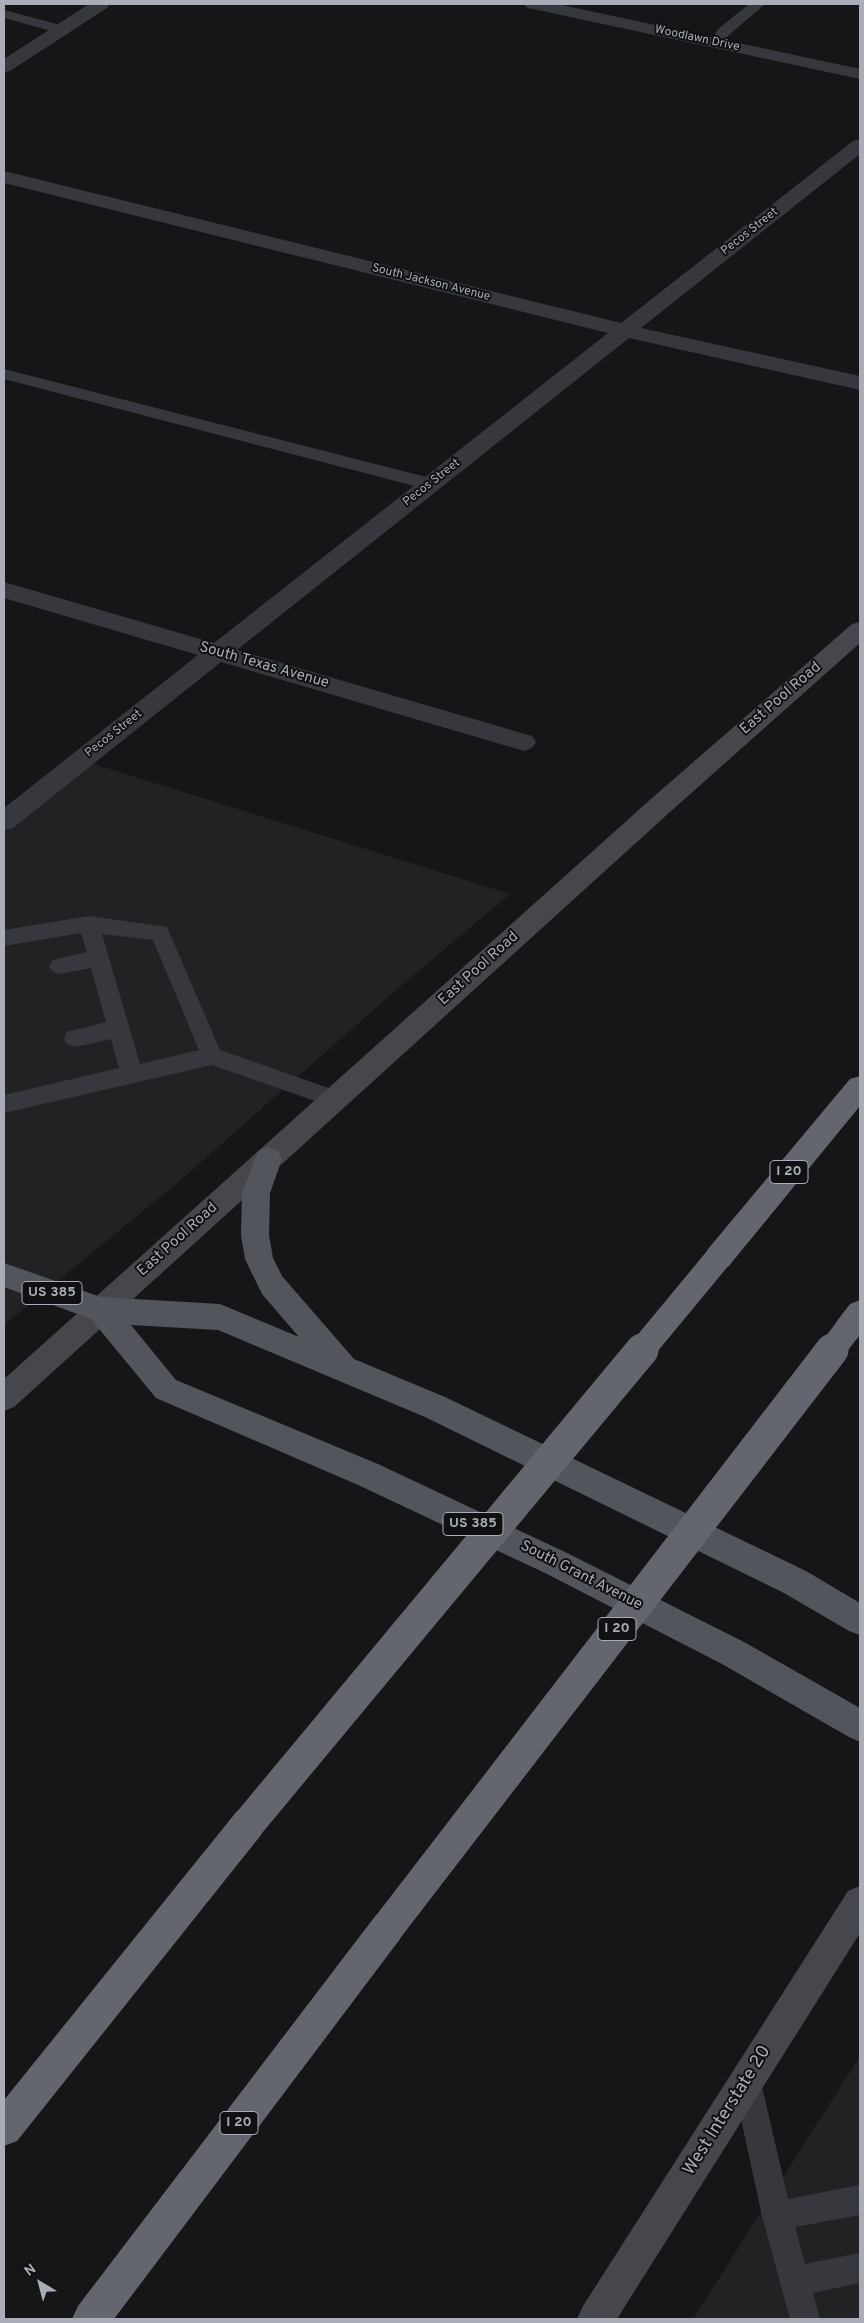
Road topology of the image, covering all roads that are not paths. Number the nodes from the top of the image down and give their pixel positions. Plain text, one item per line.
1 (101, 4) edge
2 (758, 4) edge
3 (541, 5) edge
4 (4, 14) edge
5 (63, 30) junction
6 (716, 43) junction
7 (4, 67) edge
8 (860, 74) edge
9 (860, 145) edge
10 (4, 177) edge
11 (625, 330) junction
12 (4, 374) edge
13 (860, 383) edge
14 (430, 484) junction
15 (4, 590) edge
16 (860, 630) edge
17 (217, 652) junction
18 (524, 742) dead end
19 (4, 821) edge
20 (89, 924) junction
21 (4, 938) edge
22 (99, 958) junction
23 (60, 966) dead end
24 (119, 1028) junction
25 (74, 1038) dead end
26 (212, 1056) junction
27 (132, 1074) junction
28 (860, 1087) edge
29 (335, 1099) junction
30 (4, 1104) edge
31 (268, 1159) junction
32 (4, 1275) edge
33 (101, 1310) junction
34 (854, 1322) edge
35 (346, 1370) junction
36 (4, 1398) edge
37 (860, 1620) edge
38 (860, 1726) edge
39 (860, 1903) edge
40 (747, 2082) junction
41 (4, 2128) edge
42 (860, 2200) edge
43 (777, 2216) junction
44 (860, 2268) edge
45 (795, 2281) junction
46 (91, 2319) edge
47 (596, 2319) edge
48 (805, 2319) edge

1 - 5 street
2 - 6 lane
3 - 6 street, Woodlawn Drive
4 - 5 lane
5 - 7 street
6 - 8 street, Woodlawn Drive
9 - 11 street, Pecos Street
10 - 11 street, South Jackson Avenue
11 - 13 street, South Jackson Avenue
11 - 14 street, Pecos Street
12 - 14 lane
14 - 17 street, Pecos Street
15 - 17 street, South Texas Avenue
16 - 29 main road, East Pool Road
17 - 18 street, South Texas Avenue
17 - 19 street, Pecos Street
20 - 21 lane
20 - 22 lane
20 - 26 lane
22 - 23 lane
22 - 24 lane
24 - 25 lane
24 - 27 lane
26 - 27 lane
26 - 29 lane
27 - 30 lane
28 - 41 highway, I 20, bridge
29 - 31 main road, East Pool Road
31 - 33 main road, East Pool Road
31 - 35 main road
32 - 33 main road, US 385
33 - 35 main road, US 385
33 - 36 main road, East Pool Road
33 - 38 main road, South Grant Avenue / US 385
34 - 46 highway, I 20, bridge
35 - 37 main road, US 385
39 - 40 main road, West Interstate 20
40 - 43 lane
40 - 47 main road, West Interstate 20
42 - 43 lane
43 - 45 lane
44 - 45 lane
45 - 48 lane

